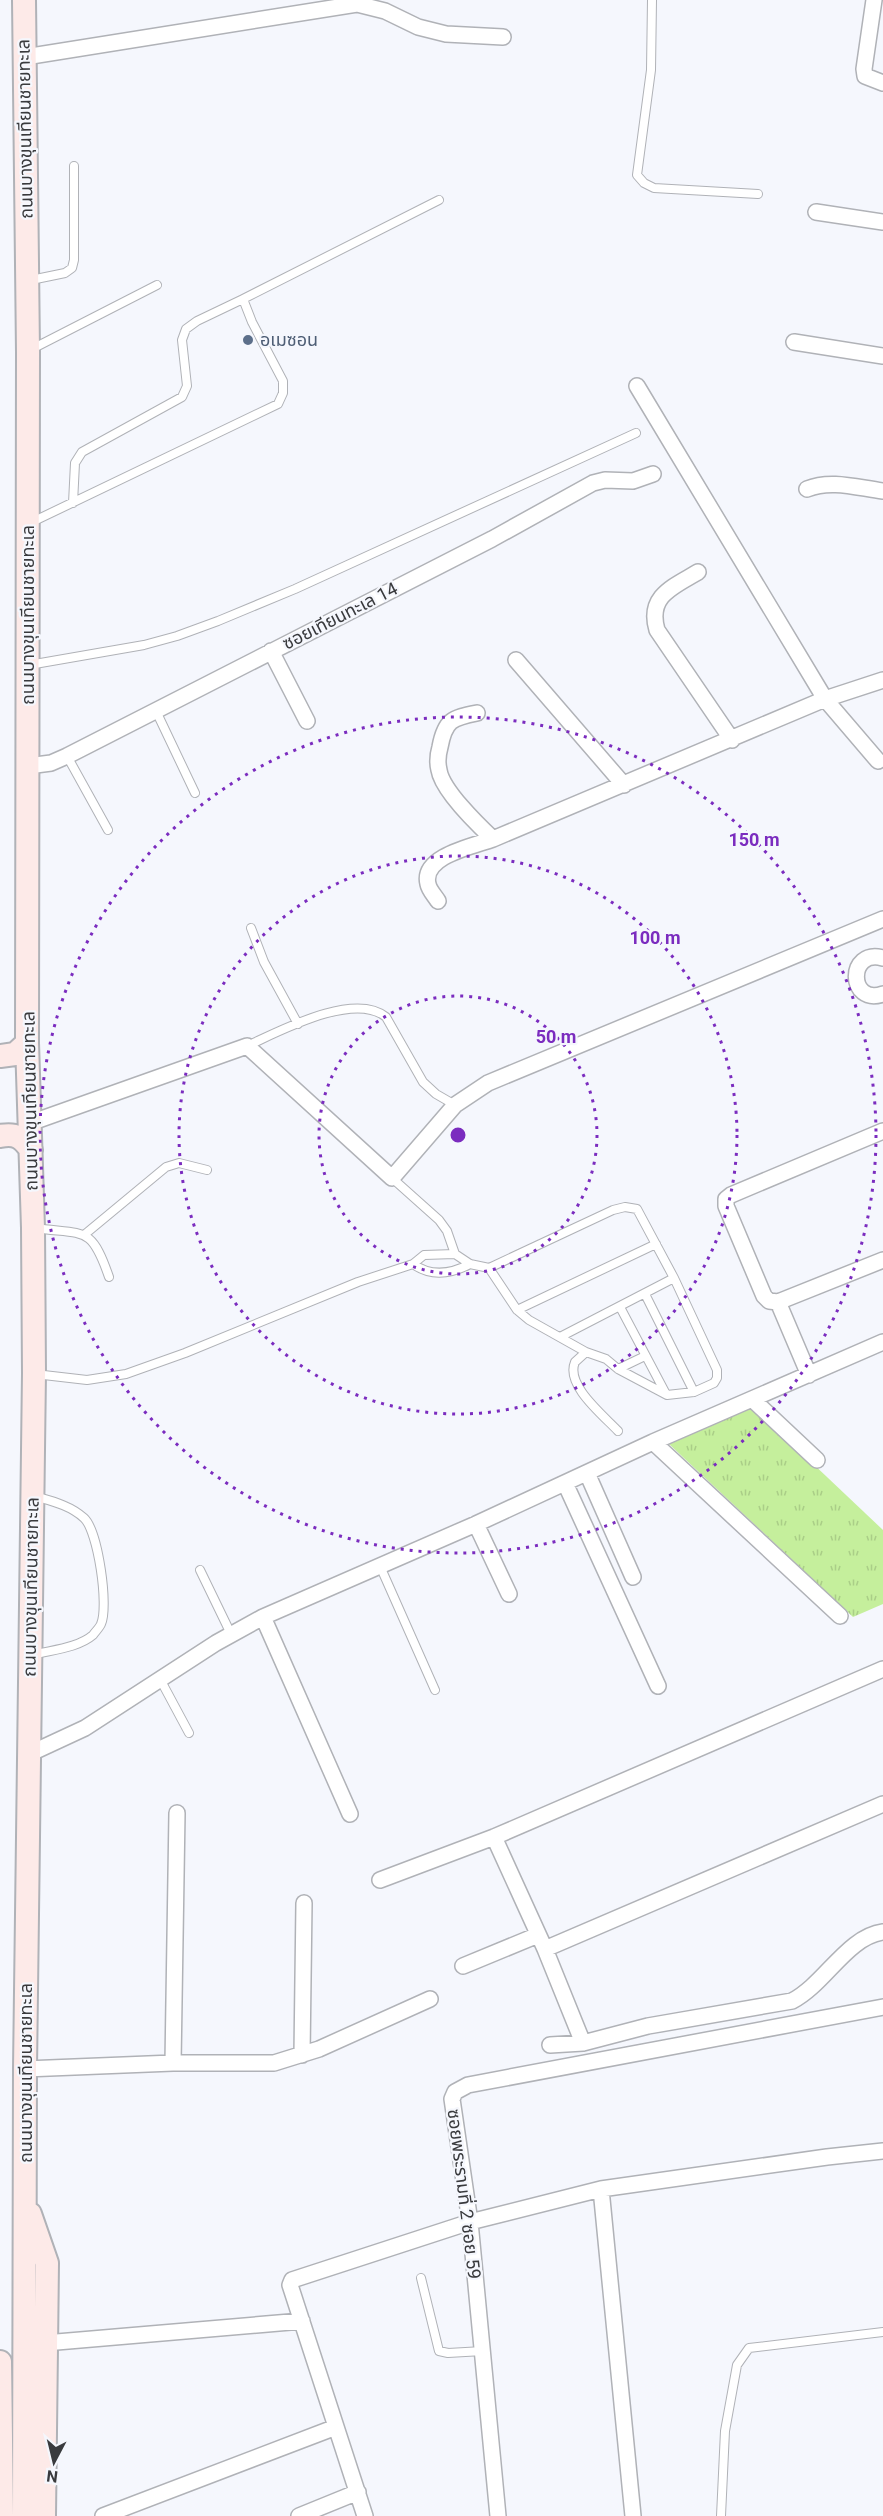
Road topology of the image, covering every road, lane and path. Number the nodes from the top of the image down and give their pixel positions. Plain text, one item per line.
1 (24, 0) edge
2 (652, 0) edge
3 (874, 0) edge
4 (503, 37) dead end
5 (25, 57) junction
6 (883, 83) edge
7 (74, 166) dead end
8 (758, 194) dead end
9 (439, 200) dead end
10 (816, 212) dead end
11 (883, 222) edge
12 (27, 281) junction
13 (157, 285) dead end
14 (243, 298) junction
15 (794, 342) dead end
16 (28, 352) junction
17 (883, 356) edge
18 (637, 386) dead end
19 (636, 433) dead end
20 (653, 474) dead end
21 (807, 489) dead end
22 (883, 491) edge
23 (73, 503) junction
24 (28, 524) junction
25 (698, 572) dead end
26 (271, 651) junction
27 (516, 660) dead end
28 (28, 665) junction
29 (883, 680) edge
30 (825, 699) junction
31 (156, 711) junction
32 (477, 713) dead end
33 (307, 721) dead end
34 (732, 740) junction
35 (67, 756) junction
36 (878, 761) dead end
37 (28, 766) junction
38 (624, 785) junction
39 (195, 793) dead end
40 (108, 830) dead end
41 (493, 839) junction
42 (438, 901) dead end
43 (883, 919) edge
44 (251, 928) dead end
45 (883, 958) edge
46 (883, 994) edge
47 (298, 1024) junction
48 (27, 1043) junction
49 (247, 1046) junction
50 (0, 1056) edge
51 (455, 1105) junction
52 (30, 1123) junction
53 (883, 1131) edge
54 (0, 1136) edge
55 (31, 1150) junction
56 (207, 1170) dead end
57 (392, 1178) junction
58 (33, 1228) junction
59 (84, 1235) junction
60 (656, 1244) junction
61 (455, 1254) junction
62 (883, 1260) edge
63 (470, 1263) junction
64 (413, 1264) junction
65 (489, 1268) junction
66 (109, 1277) dead end
67 (674, 1278) junction
68 (645, 1294) junction
69 (778, 1302) junction
70 (620, 1307) junction
71 (517, 1310) junction
72 (560, 1337) junction
73 (883, 1342) edge
74 (586, 1352) junction
75 (645, 1356) junction
76 (618, 1369) junction
77 (34, 1373) junction
78 (809, 1375) junction
79 (694, 1392) junction
80 (667, 1395) junction
81 (752, 1399) junction
82 (618, 1431) dead end
83 (652, 1442) junction
84 (817, 1460) dead end
85 (587, 1473) junction
86 (565, 1483) junction
87 (32, 1495) junction
88 (476, 1524) junction
89 (380, 1566) junction
90 (200, 1570) dead end
91 (633, 1577) dead end
92 (509, 1594) dead end
93 (840, 1616) dead end
94 (263, 1617) junction
95 (231, 1634) junction
96 (30, 1656) junction
97 (883, 1669) edge
98 (160, 1679) junction
99 (658, 1686) dead end
100 (435, 1690) dead end
101 (189, 1733) dead end
102 (29, 1754) junction
103 (883, 1804) edge
104 (177, 1813) dead end
105 (350, 1814) dead end
106 (494, 1837) junction
107 (380, 1880) dead end
108 (304, 1903) dead end
109 (883, 1932) edge
110 (542, 1942) junction
111 (463, 1966) dead end
112 (430, 1999) dead end
113 (883, 2007) edge
114 (583, 2043) junction
115 (550, 2044) dead end
116 (302, 2055) junction
117 (173, 2063) junction
118 (25, 2069) junction
119 (883, 2151) edge
120 (601, 2189) junction
121 (25, 2201) junction
122 (470, 2222) junction
123 (421, 2278) dead end
124 (302, 2321) junction
125 (883, 2332) edge
126 (45, 2343) junction
127 (483, 2351) junction
128 (0, 2362) edge
129 (336, 2427) junction
130 (358, 2492) junction
131 (2, 2516) edge
132 (24, 2516) edge
133 (44, 2516) edge
134 (103, 2516) edge
135 (299, 2516) edge
136 (365, 2516) edge
137 (498, 2516) edge
138 (633, 2516) edge
139 (721, 2516) edge

1 - 5 main road, ถนนบางขุนเทียนชายทะเล
2 - 8 lane
3 - 6 street
4 - 5 street
5 - 12 main road, ถนนบางขุนเทียนชายทะเล
7 - 12 lane
9 - 14 lane
10 - 11 street
12 - 16 main road, ถนนบางขุนเทียนชายทะเล
13 - 16 lane
14 - 23 lane
14 - 23 lane
15 - 17 street
16 - 24 main road, ถนนบางขุนเทียนชายทะเล
18 - 30 street
19 - 28 lane
20 - 26 street, ซอยเทียนทะเล 14
21 - 22 street
23 - 24 lane
24 - 28 main road, ถนนบางขุนเทียนชายทะเล
25 - 34 street
26 - 31 street, ซอยเทียนทะเล 14
26 - 33 street
27 - 38 street
28 - 37 main road, ถนนบางขุนเทียนชายทะเล
29 - 30 street
30 - 34 street
30 - 36 street
31 - 35 street, ซอยเทียนทะเล 14
31 - 39 lane
32 - 41 street
34 - 38 street
35 - 37 street, ซอยเทียนทะเล 14
35 - 40 lane
37 - 48 main road, ถนนบางขุนเทียนชายทะเล
38 - 41 street
41 - 42 street
43 - 51 street
44 - 47 lane
45 - 46 street
47 - 49 lane
47 - 51 lane
48 - 50 main road
48 - 52 main road, ถนนบางขุนเทียนชายทะเล
49 - 52 street
49 - 57 street
51 - 57 street
52 - 55 main road, ถนนบางขุนเทียนชายทะเล
53 - 69 street
54 - 55 main road
55 - 58 main road, ถนนบางขุนเทียนชายทะเล
56 - 59 lane
57 - 61 lane
58 - 59 lane
58 - 77 main road, ถนนบางขุนเทียนชายทะเล
59 - 66 lane
60 - 65 lane
60 - 67 lane
60 - 71 lane
61 - 63 lane
61 - 64 lane
62 - 69 street
63 - 64 lane
63 - 65 lane
64 - 77 lane
65 - 71 lane
67 - 68 lane
67 - 79 lane
68 - 70 lane
68 - 79 lane
69 - 78 street
70 - 72 lane
70 - 75 lane
71 - 72 lane
72 - 74 lane
73 - 78 street
74 - 76 lane
74 - 82 lane
75 - 76 lane
75 - 80 lane
76 - 80 lane
77 - 87 main road, ถนนบางขุนเทียนชายทะเล
78 - 81 street
79 - 80 lane
81 - 83 street
81 - 84 street
83 - 85 street
83 - 93 street
85 - 86 street
85 - 91 street
86 - 88 street
86 - 99 street
87 - 96 main road, ถนนบางขุนเทียนชายทะเล
87 - 96 lane
88 - 89 street
88 - 92 street
89 - 94 street
89 - 100 lane
90 - 95 lane
94 - 95 street
94 - 105 street
95 - 98 street
96 - 102 main road, ถนนบางขุนเทียนชายทะเล
97 - 106 street
98 - 101 lane
98 - 102 street
102 - 118 main road, ถนนบางขุนเทียนชายทะเล
103 - 110 street
104 - 117 street
106 - 107 street
106 - 110 street
108 - 116 street
109 - 114 street
110 - 111 street
110 - 114 street
112 - 116 street
113 - 122 street, ซอยพระรามที่ 2 ซอย 59
114 - 115 street
116 - 117 street
117 - 118 street
118 - 121 main road, ถนนบางขุนเทียนชายทะเล
119 - 120 street
120 - 122 street
120 - 138 street
121 - 126 main road, ถนนบางขุนเทียนชายทะเล
121 - 132 main road, ถนนบางขุนเทียนชายทะเล
122 - 124 street
122 - 127 street, ซอยพระรามที่ 2 ซอย 59
123 - 127 lane
124 - 126 street
124 - 129 street
125 - 139 lane
126 - 133 main road, ถนนบางขุนเทียนชายทะเล
127 - 137 street, ซอยพระรามที่ 2 ซอย 59
128 - 131 main road
129 - 130 street
129 - 134 street
130 - 135 street
130 - 136 street

